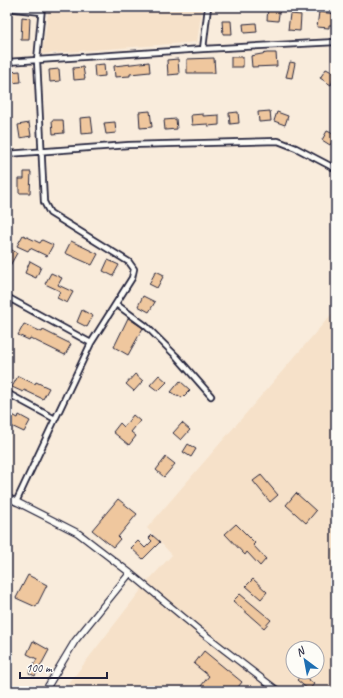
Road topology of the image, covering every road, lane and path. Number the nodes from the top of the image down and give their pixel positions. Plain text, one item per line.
1 (208, 7) edge
2 (7, 8) edge
3 (41, 9) edge
4 (336, 42) edge
5 (202, 49) junction
6 (38, 60) junction
7 (7, 62) edge
8 (41, 152) junction
9 (7, 154) edge
10 (336, 169) edge
11 (7, 297) edge
12 (116, 304) junction
13 (91, 343) junction
14 (7, 393) edge
15 (211, 396) dead end
16 (55, 419) junction
17 (7, 497) edge
18 (16, 502) junction
19 (130, 573) junction
20 (45, 691) edge
21 (278, 691) edge

1 - 5 street
2 - 3 street
3 - 6 street
4 - 5 street
5 - 6 street
6 - 7 street
6 - 8 street
8 - 9 street
8 - 10 street
8 - 12 street
11 - 13 street
12 - 13 street
12 - 15 street
13 - 16 street
14 - 16 street
16 - 18 street
17 - 18 street
18 - 19 street
19 - 20 street
19 - 21 street

